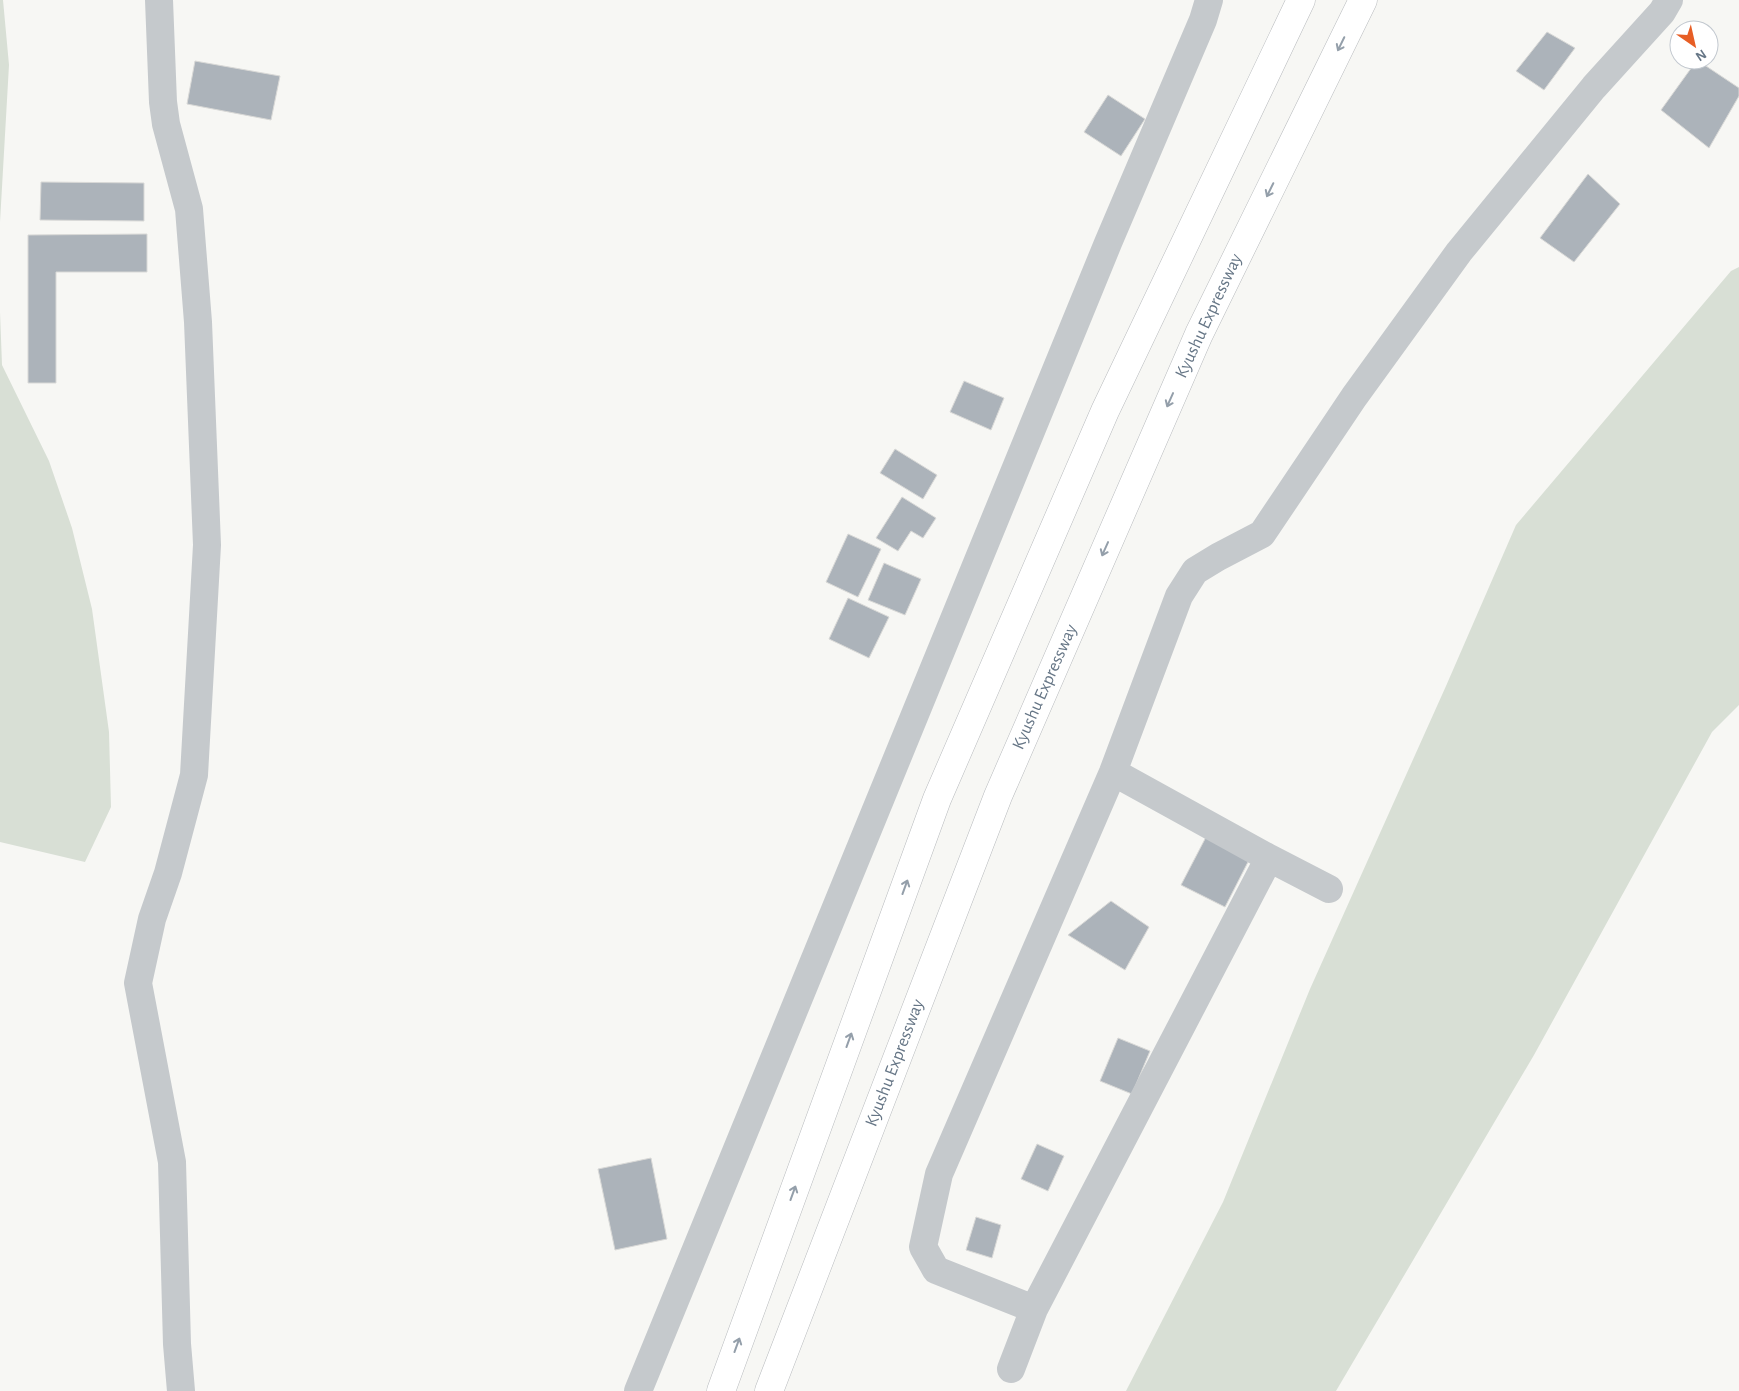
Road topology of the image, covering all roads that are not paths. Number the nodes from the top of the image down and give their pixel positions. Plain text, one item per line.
1 (159, 0) edge
2 (1209, 0) edge
3 (1301, 0) edge
4 (1363, 0) edge
5 (1669, 0) edge
6 (1113, 772) junction
7 (1269, 858) junction
8 (1329, 889) dead end
9 (1034, 1309) junction
10 (1011, 1369) dead end
11 (181, 1391) edge
12 (638, 1391) edge
13 (720, 1391) edge
14 (769, 1391) edge

1 - 11 street
2 - 12 street
13 -> 3 highway
4 -> 14 highway, Kyushu Expressway
5 - 6 street
6 - 7 street
6 - 9 street
7 - 8 street
7 - 9 street
9 - 10 street

